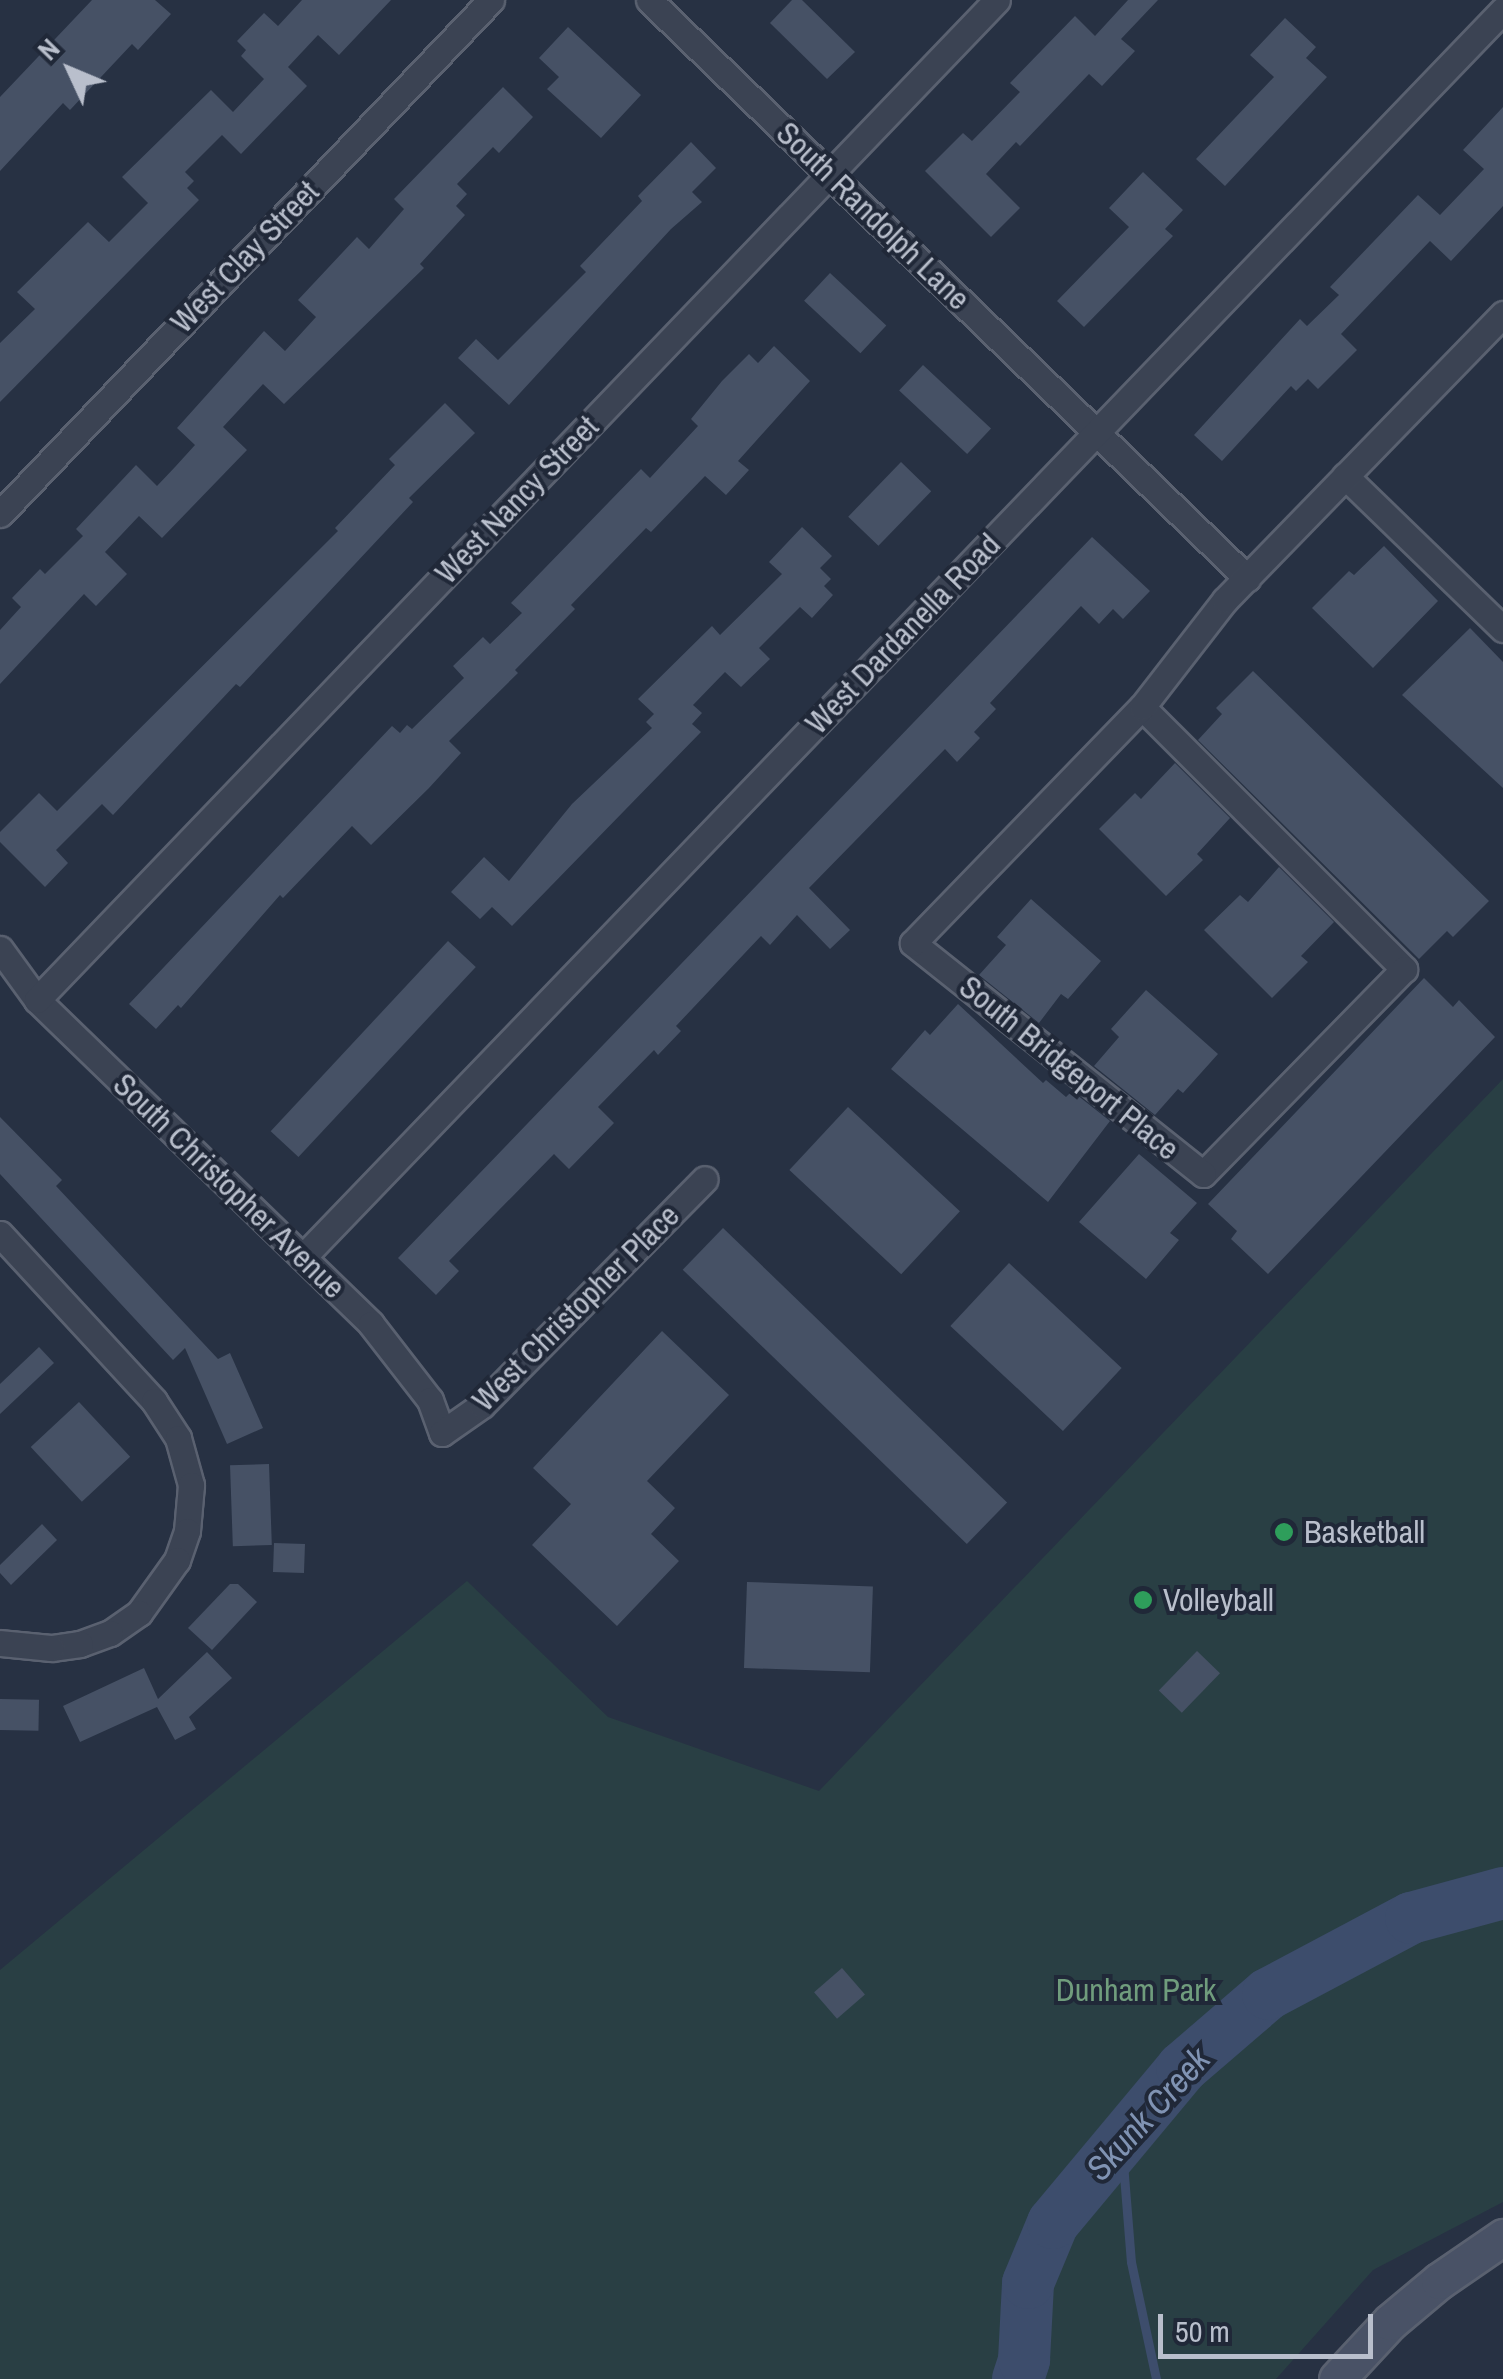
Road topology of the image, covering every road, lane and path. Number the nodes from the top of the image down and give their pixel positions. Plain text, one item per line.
1 (491, 0) edge
2 (649, 0) edge
3 (997, 0) edge
4 (1503, 10) edge
5 (830, 175) junction
6 (1503, 314) edge
7 (1098, 432) junction
8 (1345, 476) junction
9 (0, 514) edge
10 (1247, 578) junction
11 (1503, 629) edge
12 (1142, 708) junction
13 (0, 949) edge
14 (38, 1000) junction
15 (706, 1179) dead end
16 (0, 1234) edge
17 (303, 1257) junction
18 (442, 1433) joint
19 (0, 1644) edge
20 (1503, 2238) edge
21 (1336, 2379) edge

1 - 9 street, West Clay Street
2 - 5 street, South Randolph Lane
3 - 5 street, West Nancy Street
4 - 7 street, West Dardanella Road
5 - 7 street, South Randolph Lane
5 - 14 street, West Nancy Street
6 - 8 street, South Bridgeport Place
7 - 10 street
7 - 17 street, West Dardanella Road
8 - 10 street, South Bridgeport Place
8 - 11 street
10 - 12 street, South Bridgeport Place
12 - 12 street, South Bridgeport Place
13 - 14 street, South Christopher Avenue
14 - 17 street, South Christopher Avenue
15 - 18 street, West Christopher Place
16 - 19 street
17 - 18 street, South Christopher Avenue
20 - 21 street

